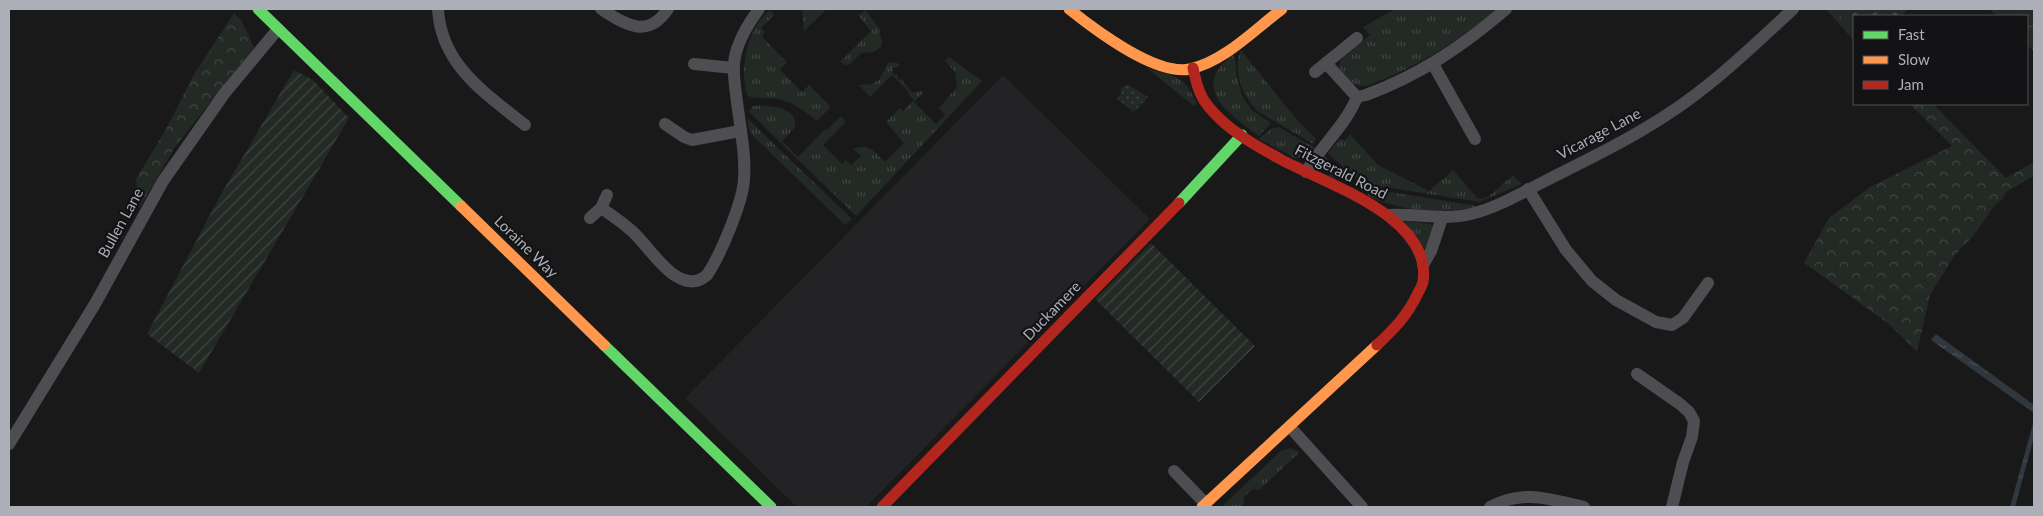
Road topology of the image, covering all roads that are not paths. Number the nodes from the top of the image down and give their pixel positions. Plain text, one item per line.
1 (258, 9) edge
2 (438, 9) edge
3 (601, 9) edge
4 (668, 9) edge
5 (759, 9) edge
6 (1069, 9) edge
7 (1282, 9) edge
8 (1506, 9) edge
9 (1793, 9) edge
10 (278, 29) junction
11 (1357, 38) dead end
12 (1326, 63) junction
13 (694, 64) dead end
14 (1433, 64) junction
15 (734, 68) junction
16 (1193, 68) junction
17 (1315, 72) dead end
18 (1357, 97) junction
19 (665, 124) dead end
20 (525, 125) dead end
21 (740, 131) junction
22 (1242, 135) junction
23 (1475, 139) dead end
24 (1306, 172) junction
25 (1528, 189) junction
26 (607, 195) dead end
27 (602, 208) junction
28 (1388, 215) junction
29 (590, 218) dead end
30 (1442, 218) junction
31 (1423, 265) junction
32 (1708, 283) dead end
33 (1637, 374) dead end
34 (1290, 427) junction
35 (9, 444) edge
36 (1174, 471) dead end
37 (1204, 505) edge
38 (771, 507) edge
39 (882, 507) edge
40 (1362, 507) edge
41 (1490, 507) edge
42 (1584, 507) edge
43 (1672, 507) edge

1 - 10 street, Loraine Way
2 - 20 street
3 - 4 street
5 - 15 street
6 - 16 street
7 - 16 street
8 - 14 street
9 - 25 street, Vicarage Lane
10 - 35 street, Bullen Lane
10 - 38 street, Loraine Way
11 - 12 street
12 - 17 street
12 - 18 street
13 - 15 street
14 - 18 street
14 - 23 street
15 - 21 street
16 - 22 street, Fitzgerald Road
18 - 24 street
19 - 21 street
21 - 27 street
22 - 24 street, Fitzgerald Road
22 - 39 street, Duckamere
24 - 28 street, Fitzgerald Road
25 - 30 street, Vicarage Lane
25 - 32 street
26 - 27 street
27 - 29 street
28 - 30 street, Vicarage Lane
28 - 31 street, Fitzgerald Road
30 - 31 street
31 - 34 street
33 - 43 street
34 - 37 street
34 - 40 street
36 - 37 street
41 - 42 street

